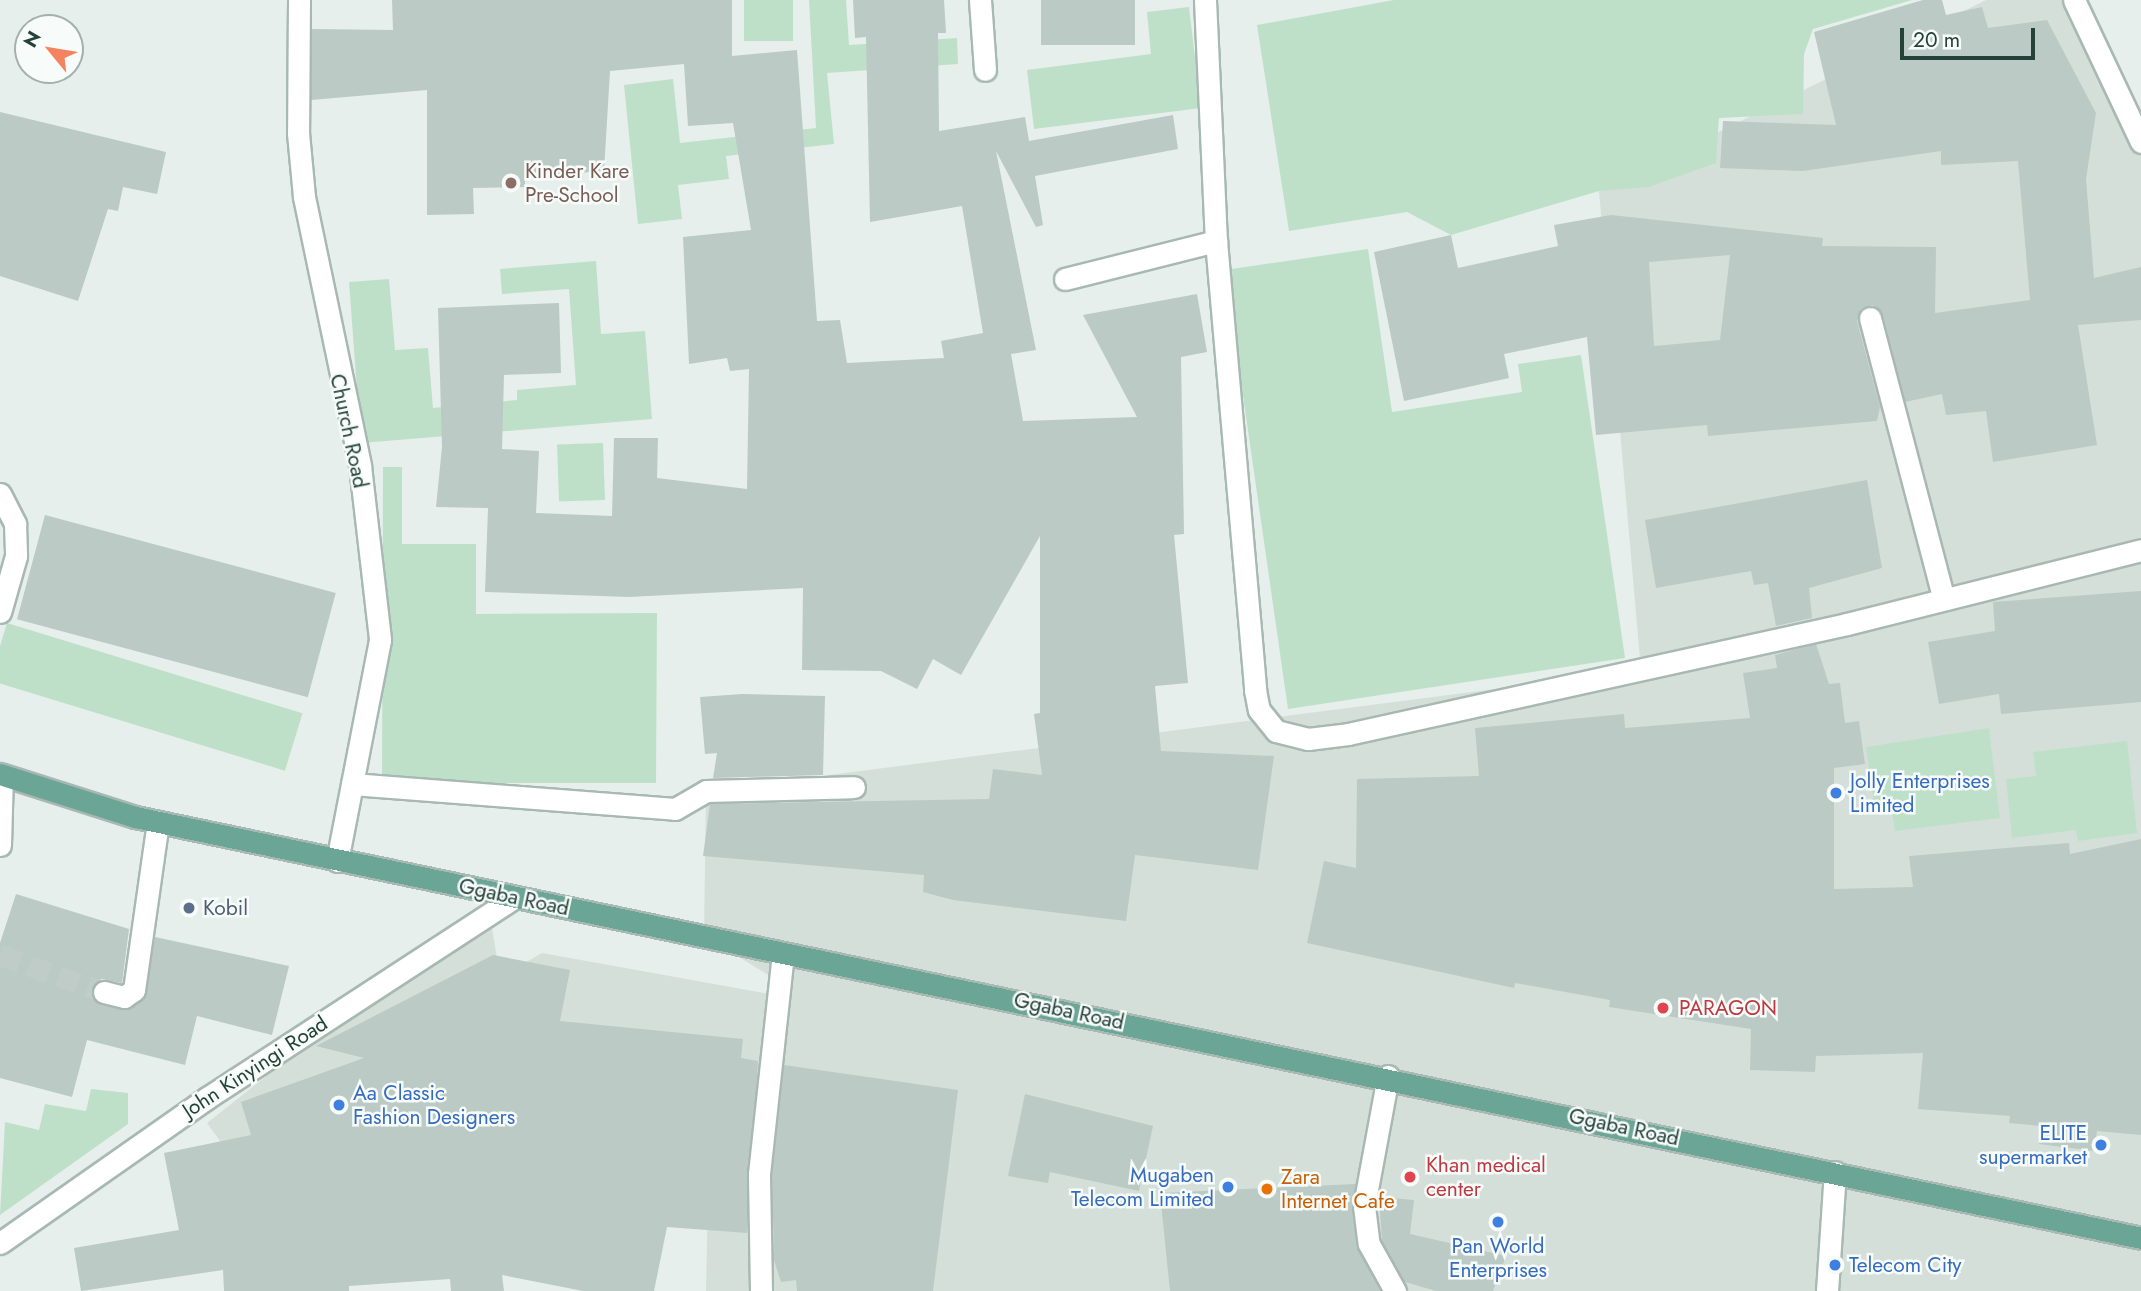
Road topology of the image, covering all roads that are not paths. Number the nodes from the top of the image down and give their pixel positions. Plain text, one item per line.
1 (299, 0) edge
2 (980, 0) edge
3 (1205, 0) edge
4 (2074, 0) edge
5 (985, 69) dead end
6 (2141, 142) edge
7 (1216, 241) junction
8 (1065, 279) dead end
9 (1870, 318) dead end
10 (0, 494) edge
11 (2141, 550) edge
12 (1943, 597) junction
13 (0, 612) edge
14 (1, 775) edge
15 (352, 783) junction
16 (854, 787) dead end
17 (158, 822) junction
18 (0, 845) edge
19 (337, 861) junction
20 (515, 897) junction
21 (783, 953) junction
22 (104, 992) tunnel mouth
23 (1388, 1076) junction
24 (1835, 1172) junction
25 (2141, 1238) edge
26 (0, 1243) edge
27 (761, 1291) edge
28 (1395, 1291) edge
29 (1827, 1291) edge

1 - 15 street, Church Road
2 - 5 street
3 - 7 street
4 - 6 street
7 - 8 street
7 - 12 street
9 - 12 street
10 - 13 street
11 - 12 street
14 - 17 main road, Ggaba Road
14 - 18 street
15 - 16 street
15 - 19 street, Church Road
17 - 19 main road, Ggaba Road
17 - 22 street
19 - 20 main road, Ggaba Road
20 - 21 main road, Ggaba Road
20 - 26 street, John Kinyingi Road
21 - 23 main road, Ggaba Road
21 - 27 street
23 - 24 main road, Ggaba Road
23 - 28 street
24 - 25 main road, Ggaba Road
24 - 29 street

